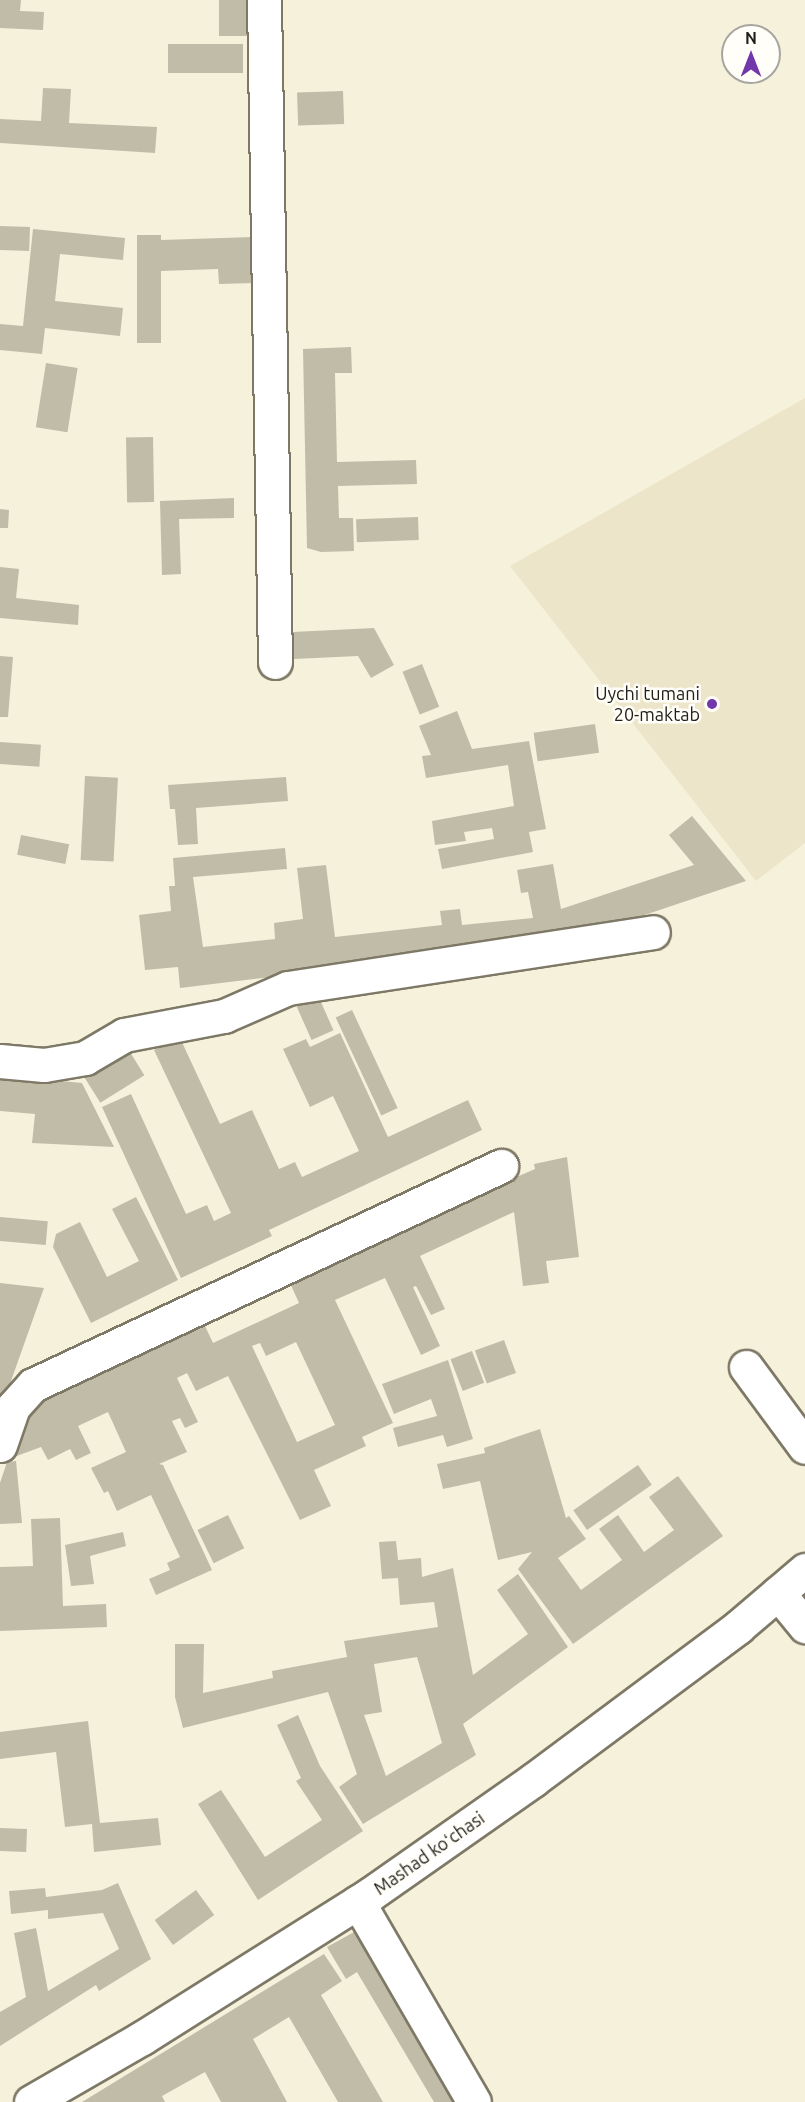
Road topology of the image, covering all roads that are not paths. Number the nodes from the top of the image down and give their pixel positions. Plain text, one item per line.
1 (264, 0) edge
2 (275, 662) dead end
3 (653, 932) dead end
4 (0, 1061) edge
5 (501, 1166) dead end
6 (746, 1367) dead end
7 (0, 1445) edge
8 (805, 1447) edge
9 (805, 1570) edge
10 (778, 1593) junction
11 (805, 1626) edge
12 (358, 1902) junction
13 (31, 2102) edge
14 (474, 2102) edge

1 - 2 street
3 - 4 street
5 - 7 street
6 - 8 street
9 - 10 street, Mashad koʻchasi
10 - 11 street
10 - 12 street, Mashad koʻchasi
12 - 13 street, Mashad koʻchasi
12 - 14 street

